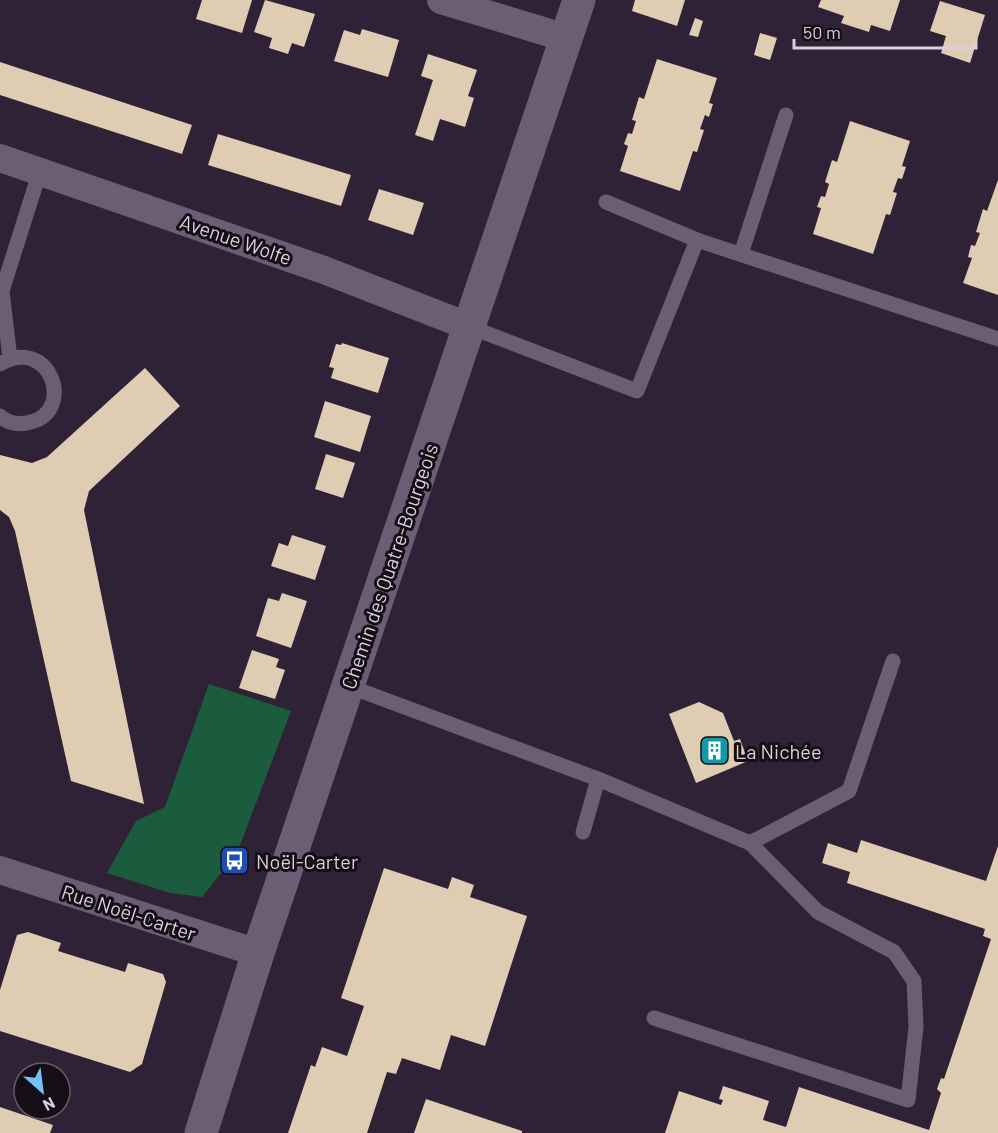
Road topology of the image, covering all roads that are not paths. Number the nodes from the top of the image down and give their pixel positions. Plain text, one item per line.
1 (441, 0) edge
2 (579, 0) edge
3 (566, 38) junction
4 (786, 116) dead end
5 (0, 158) edge
6 (40, 171) junction
7 (606, 202) dead end
8 (698, 240) junction
9 (741, 254) junction
10 (470, 327) junction
11 (998, 339) edge
12 (5, 362) edge
13 (0, 416) edge
14 (892, 661) dead end
15 (348, 686) junction
16 (598, 779) junction
17 (583, 832) dead end
18 (750, 843) junction
19 (0, 870) edge
20 (258, 953) junction
21 (654, 1018) dead end
22 (201, 1133) edge

1 - 3 street
2 - 3 main road, Chemin des Quatre-Bourgeois
3 - 10 main road, Chemin des Quatre-Bourgeois
4 - 9 lane
5 - 6 street, Avenue Wolfe
6 - 10 street, Avenue Wolfe
6 - 12 lane
7 - 8 lane
8 - 9 lane
8 - 10 lane
9 - 11 lane
10 - 15 main road, Chemin des Quatre-Bourgeois
12 - 13 lane
14 - 18 lane
15 - 16 lane
15 - 20 main road, Chemin des Quatre-Bourgeois
16 - 17 lane
16 - 18 lane
18 - 21 lane
19 - 20 street, Rue Noël-Carter
20 - 22 main road, Chemin des Quatre-Bourgeois

